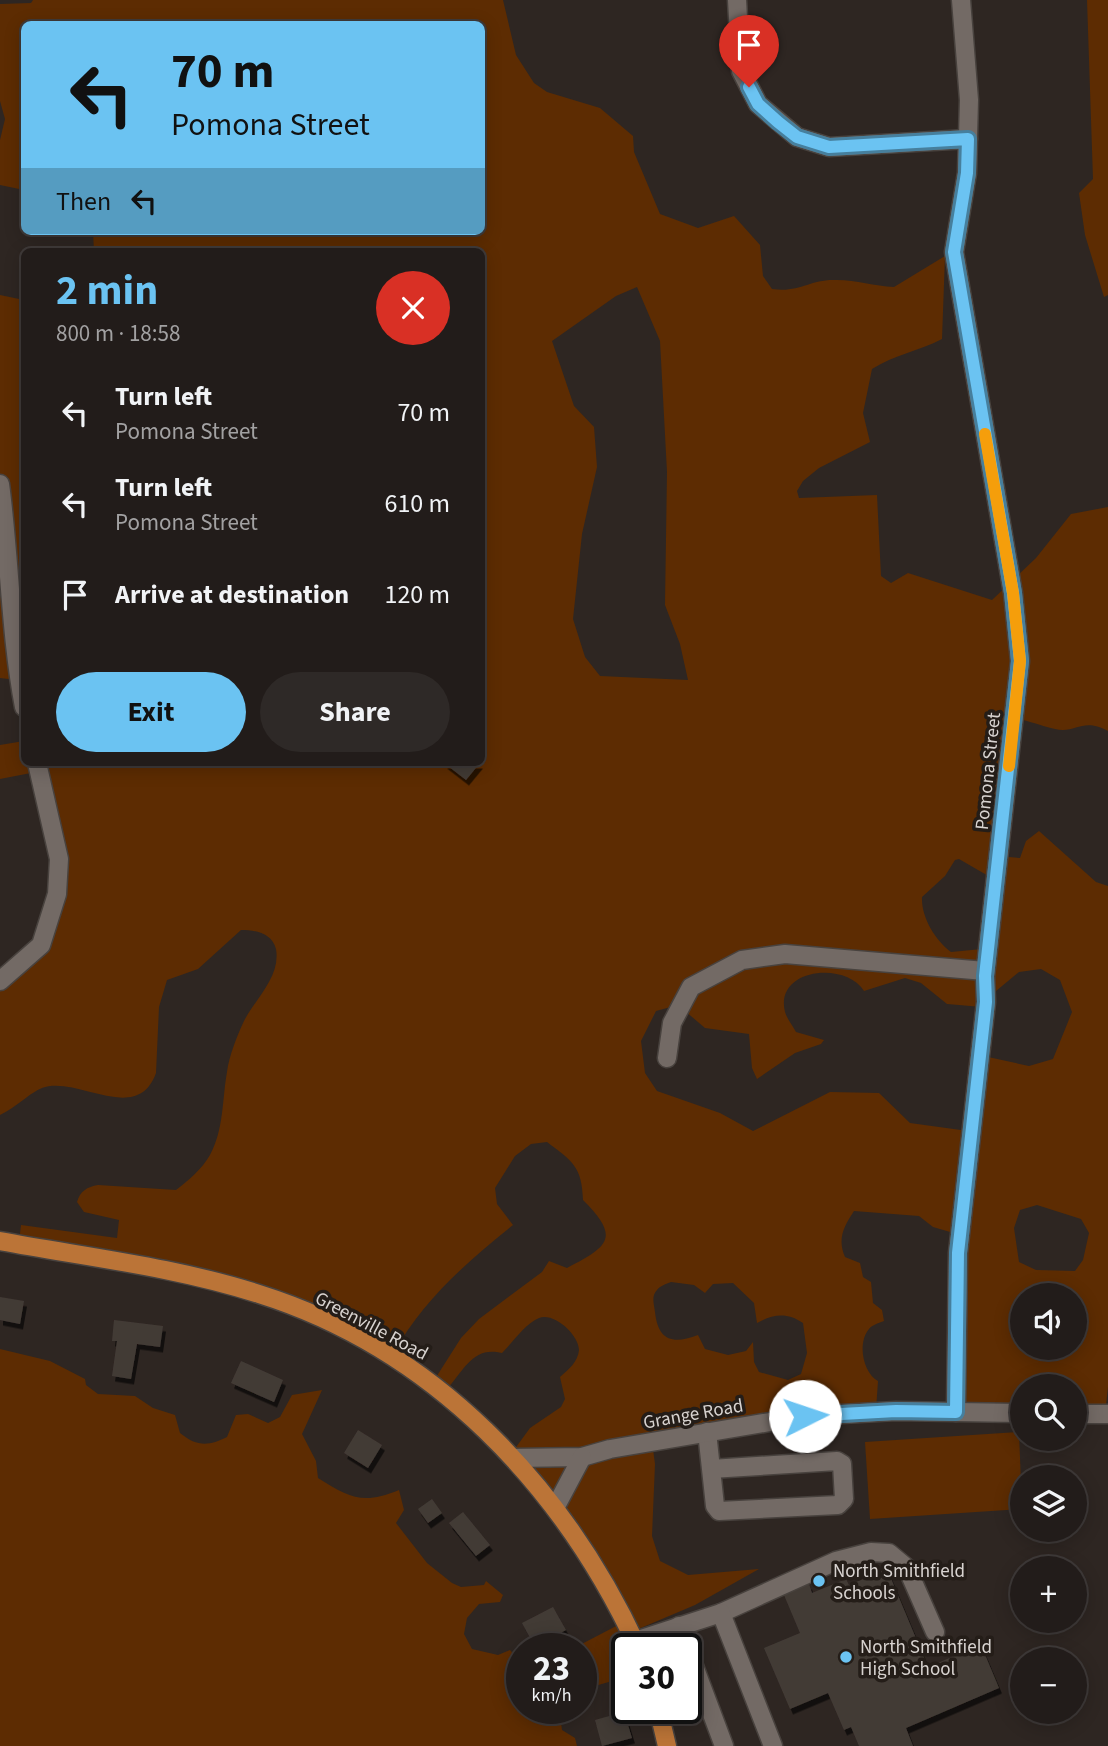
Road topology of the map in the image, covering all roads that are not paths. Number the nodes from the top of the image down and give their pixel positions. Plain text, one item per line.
1 (737, 0) edge
2 (961, 0) edge
3 (968, 139) junction
4 (0, 484) edge
5 (21, 691) edge
6 (38, 766) edge
7 (985, 971) junction
8 (0, 981) edge
9 (667, 1058) dead end
10 (0, 1241) edge
11 (956, 1412) junction
12 (1010, 1413) edge
13 (1087, 1414) edge
14 (1108, 1415) edge
15 (707, 1432) junction
16 (582, 1457) junction
17 (513, 1458) junction
18 (711, 1469) junction
19 (555, 1508) junction
20 (721, 1613) junction
21 (679, 1626) junction
22 (935, 1632) dead end
23 (630, 1633) edge
24 (664, 1633) edge
25 (662, 1724) edge
26 (667, 1746) edge
27 (724, 1746) edge
28 (773, 1746) edge

1 - 3 street
2 - 3 street, Pomona Street
3 - 7 street, Pomona Street
4 - 5 street
6 - 8 street
7 - 9 street
7 - 11 street, Pomona Street
10 - 17 main road, Greenville Road
11 - 12 street, Grange Road
11 - 15 street, Grange Road
13 - 14 street
15 - 16 street, Grange Road
15 - 18 street
16 - 17 street, Grange Road
16 - 19 street
17 - 19 main road, Greenville Road
18 - 18 street
19 - 23 main road, Greenville Road
20 - 21 street
20 - 22 street
20 - 28 street
21 - 24 street
21 - 27 street
25 - 26 main road

